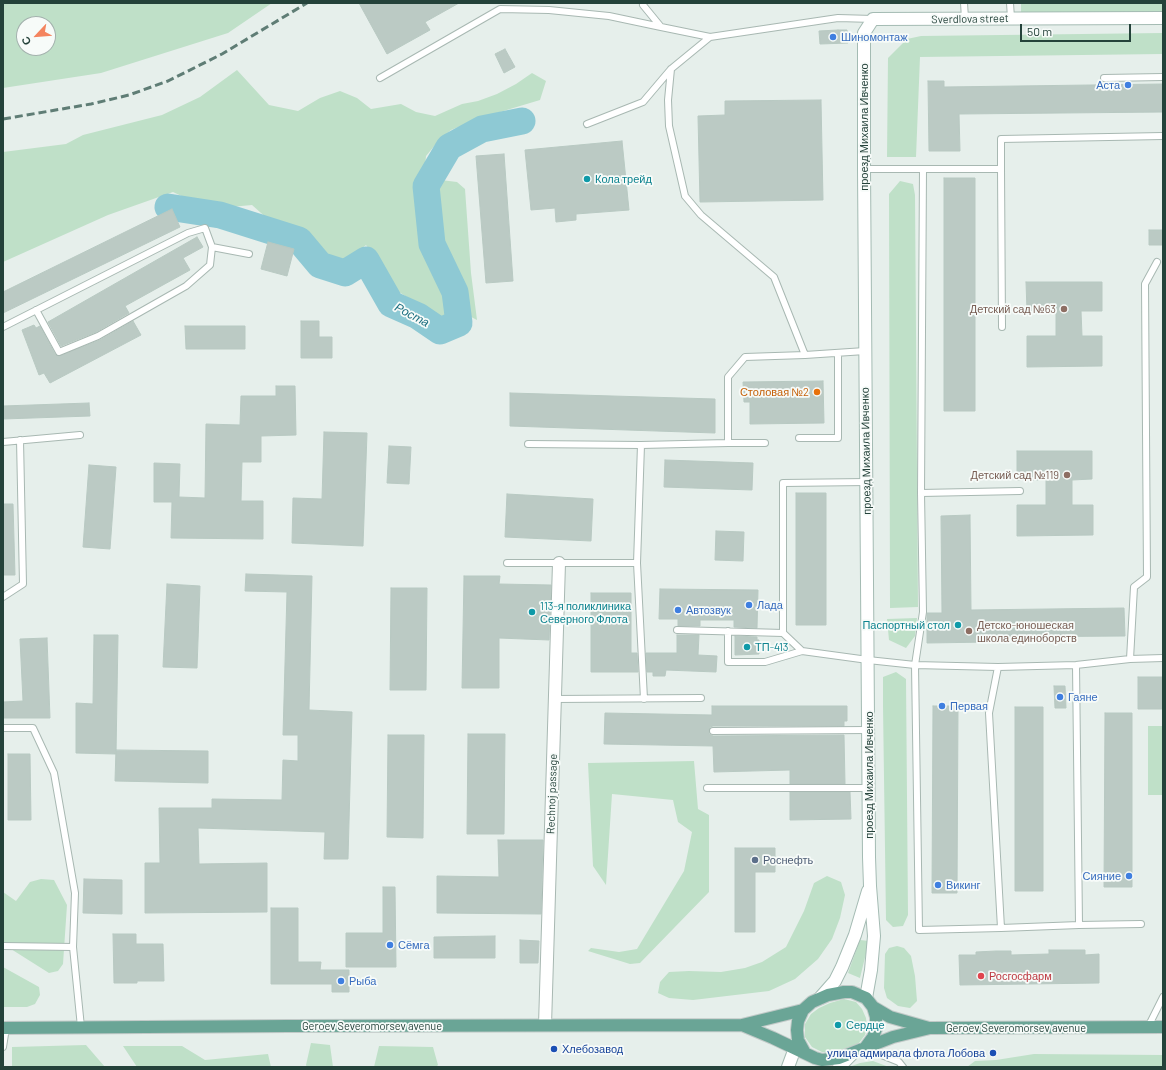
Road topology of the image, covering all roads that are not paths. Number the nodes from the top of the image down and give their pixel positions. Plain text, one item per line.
1 (964, 3) edge
2 (1010, 3) edge
3 (643, 5) dead end
4 (965, 18) junction
5 (1010, 18) junction
6 (1163, 18) edge
7 (873, 19) junction
8 (661, 27) junction
9 (710, 38) junction
10 (671, 69) junction
11 (1163, 77) edge
12 (380, 78) dead end
13 (1104, 78) dead end
14 (587, 124) dead end
15 (1163, 136) edge
16 (864, 169) junction
17 (923, 169) junction
18 (1001, 169) junction
19 (212, 247) junction
20 (249, 254) dead end
21 (1157, 262) dead end
22 (36, 310) junction
23 (3, 327) edge
24 (1002, 327) dead end
25 (865, 351) junction
26 (838, 353) junction
27 (805, 355) junction
28 (80, 435) dead end
29 (799, 438) dead end
30 (20, 440) junction
31 (3, 442) edge
32 (728, 443) junction
33 (528, 444) dead end
34 (765, 444) dead end
35 (641, 445) junction
36 (867, 482) junction
37 (1020, 491) dead end
38 (921, 493) junction
39 (507, 563) dead end
40 (637, 563) junction
41 (559, 564) junction
42 (3, 597) edge
43 (677, 630) dead end
44 (728, 631) junction
45 (784, 633) junction
46 (802, 651) junction
47 (1163, 658) edge
48 (1130, 659) junction
49 (868, 660) junction
50 (915, 665) junction
51 (1076, 665) junction
52 (998, 667) junction
53 (701, 698) dead end
54 (555, 699) junction
55 (644, 699) junction
56 (3, 728) edge
57 (868, 730) junction
58 (713, 731) dead end
59 (707, 788) dead end
60 (869, 788) junction
61 (870, 886) junction
62 (1140, 924) dead end
63 (1079, 925) junction
64 (1001, 928) junction
65 (3, 946) edge
66 (73, 947) junction
67 (1163, 997) edge
68 (820, 998) junction
69 (870, 1002) junction
70 (803, 1010) junction
71 (545, 1025) junction
72 (742, 1025) junction
73 (81, 1027) junction
74 (1148, 1027) junction
75 (1163, 1027) edge
76 (4, 1028) edge
77 (930, 1028) junction
78 (3, 1047) edge
79 (800, 1047) junction
80 (865, 1048) junction
81 (852, 1054) junction
82 (788, 1067) edge
83 (839, 1067) edge
84 (903, 1067) edge

1 - 4 lane
2 - 5 lane
3 - 8 lane
4 - 5 street, Sverdlova street
4 - 7 street, Sverdlova street
5 - 6 street, Sverdlova street
7 - 9 lane
7 - 16 street, проезд Михаила Ивченко
8 - 9 lane
8 - 12 lane
9 - 10 lane
10 - 14 lane
10 - 27 lane
11 - 13 lane
15 - 18 lane
16 - 17 lane
16 - 25 street, проезд Михаила Ивченко
17 - 18 lane
17 - 38 lane
18 - 24 lane
19 - 20 lane
19 - 22 lane
19 - 22 lane
21 - 48 lane
22 - 23 lane
25 - 26 lane
25 - 36 street, проезд Михаила Ивченко
26 - 27 lane
26 - 29 lane
27 - 32 lane
28 - 30 lane
30 - 31 lane
30 - 42 lane
32 - 34 lane
32 - 35 lane
33 - 35 lane
35 - 40 lane
36 - 45 lane
36 - 49 street, проезд Михаила Ивченко
37 - 38 lane
38 - 50 lane
39 - 41 lane
40 - 41 lane
40 - 55 lane
41 - 54 street, Rechnoj passage
43 - 44 lane
44 - 45 lane
44 - 46 lane
45 - 46 lane
46 - 49 lane
47 - 48 lane
48 - 51 lane
49 - 50 lane
49 - 57 street, проезд Михаила Ивченко
50 - 52 lane
50 - 64 lane
51 - 52 lane
51 - 63 lane
52 - 64 lane
53 - 55 lane
54 - 55 lane
54 - 71 street, Rechnoj passage
56 - 66 lane
57 - 58 lane
57 - 60 street, проезд Михаила Ивченко
59 - 60 lane
60 - 61 street, проезд Михаила Ивченко
61 - 68 street
61 - 69 street
62 - 63 lane
63 - 64 lane
65 - 66 lane
66 - 73 lane
67 - 74 lane
68 - 69 main road, Geroev Severomorsev avenue
68 - 70 main road, Geroev Severomorsev avenue
69 - 77 main road, Geroev Severomorsev avenue
69 - 80 main road
70 - 72 main road, Geroev Severomorsev avenue
70 - 79 main road
71 - 72 main road, Geroev Severomorsev avenue
71 - 73 main road, Geroev Severomorsev avenue
72 - 79 main road, Geroev Severomorsev avenue
73 - 76 main road, Geroev Severomorsev avenue
74 - 75 main road, Geroev Severomorsev avenue
74 - 77 main road, Geroev Severomorsev avenue
76 - 78 lane
77 - 80 main road, Geroev Severomorsev avenue
79 - 81 main road, Geroev Severomorsev avenue
79 - 82 street
80 - 81 main road, Geroev Severomorsev avenue
81 - 83 street
81 - 84 lane

